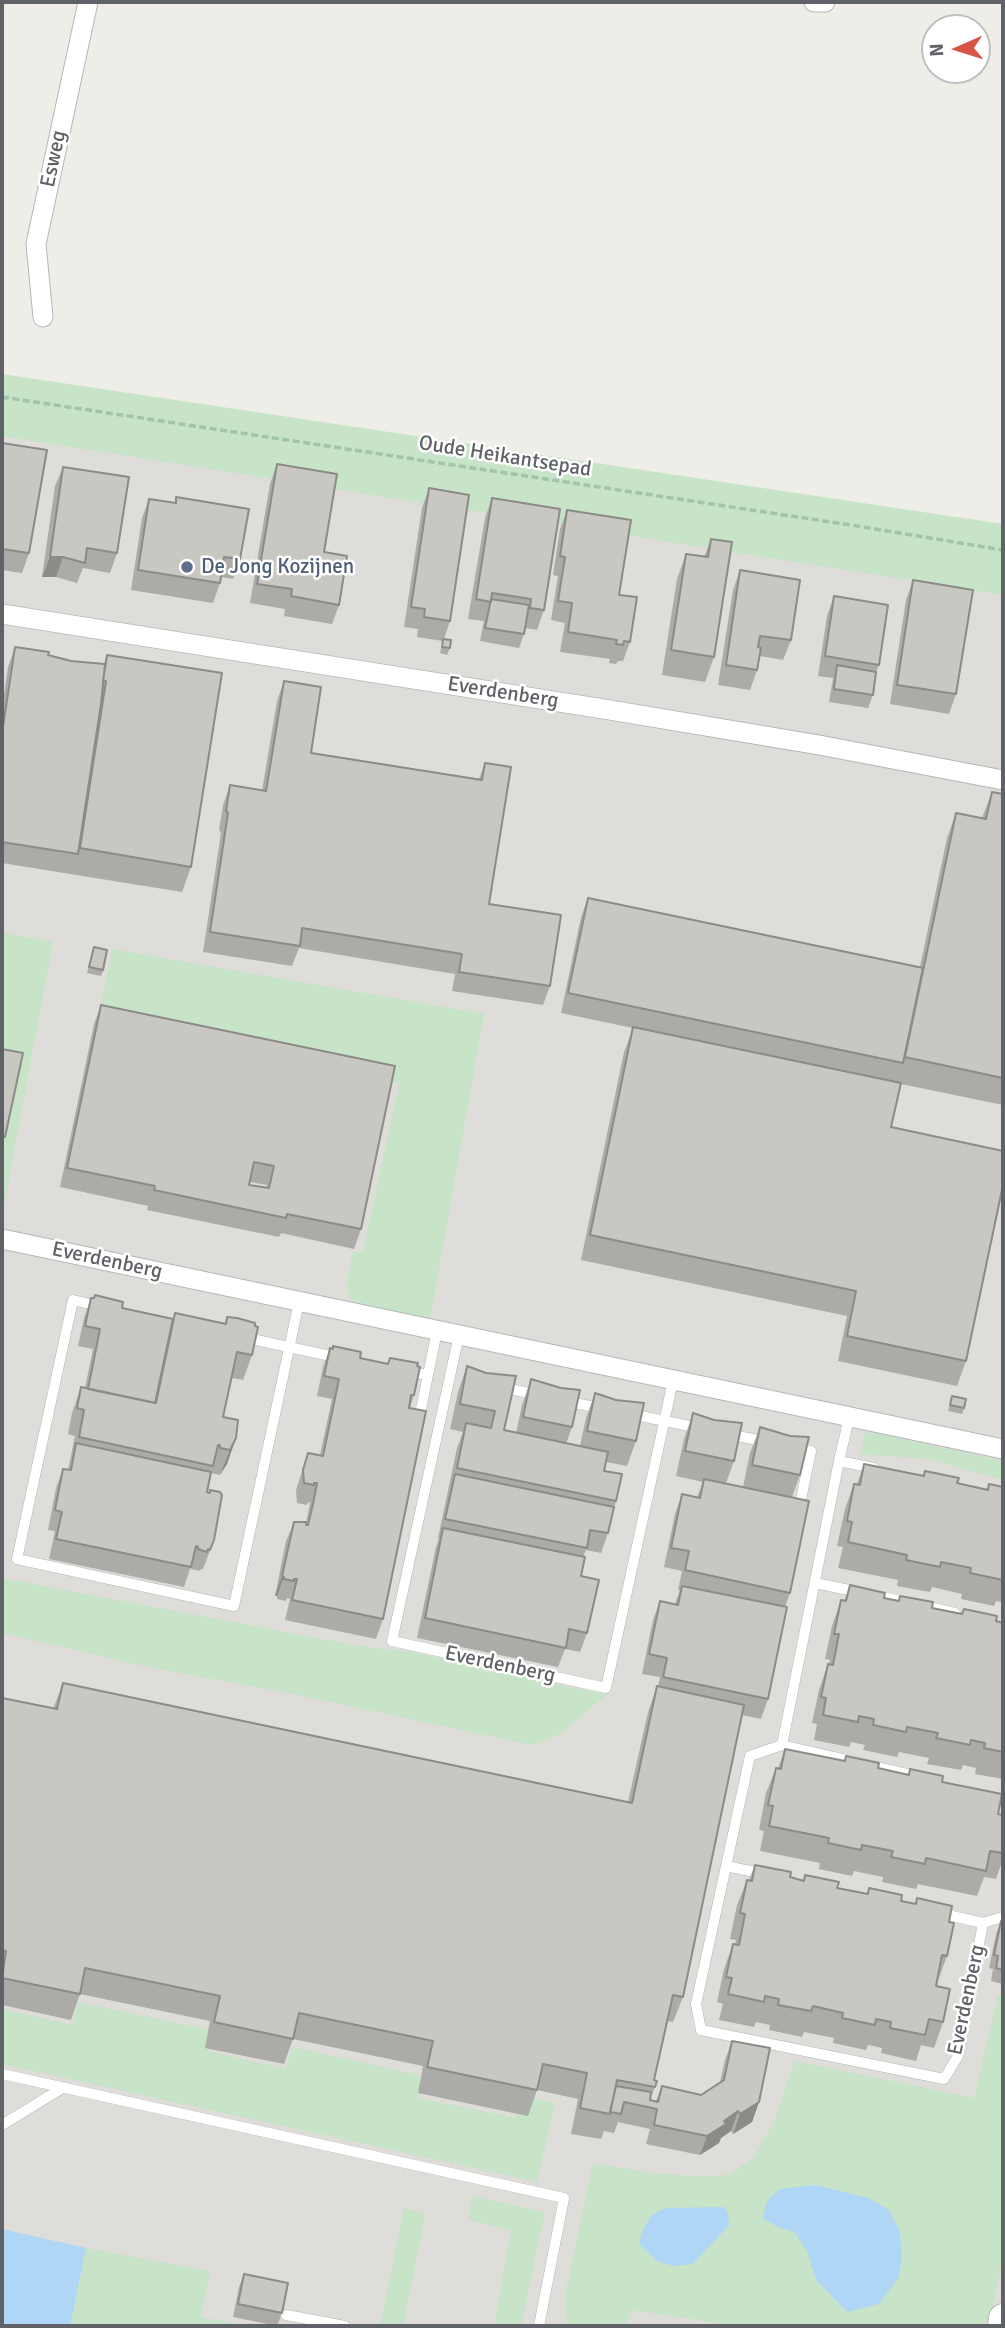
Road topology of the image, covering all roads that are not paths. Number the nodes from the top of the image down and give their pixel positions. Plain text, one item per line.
1 (88, 2) edge
2 (814, 2) edge
3 (825, 2) edge
4 (43, 317) dead end
5 (2, 614) edge
6 (1003, 780) edge
7 (2, 1239) edge
8 (299, 1302) junction
9 (113, 1309) edge
10 (437, 1331) junction
11 (458, 1335) junction
12 (235, 1336) edge
13 (289, 1347) junction
14 (352, 1360) edge
15 (390, 1367) edge
16 (428, 1375) junction
17 (449, 1377) junction
18 (463, 1380) edge
19 (673, 1381) junction
20 (490, 1385) edge
21 (543, 1396) edge
22 (557, 1399) edge
23 (611, 1410) edge
24 (624, 1413) edge
25 (420, 1414) edge
26 (849, 1418) junction
27 (664, 1421) junction
28 (704, 1429) edge
29 (718, 1432) edge
30 (1003, 1449) edge
31 (839, 1461) junction
32 (880, 1469) edge
33 (799, 1509) edge
34 (815, 1583) junction
35 (963, 1614) edge
36 (782, 1745) junction
37 (938, 1782) edge
38 (726, 1866) junction
39 (780, 1878) edge
40 (929, 1911) edge
41 (1003, 1917) edge
42 (983, 1923) junction
43 (2, 2074) edge
44 (64, 2087) junction
45 (2, 2125) edge
46 (286, 2315) edge
47 (1003, 2318) edge
48 (345, 2326) edge
49 (539, 2326) edge
50 (1002, 2326) edge

1 - 4 street, Esweg
2 - 3 street
5 - 6 street, Everdenberg
7 - 8 street, Everdenberg
8 - 10 street, Everdenberg
8 - 13 lane
9 - 13 lane
10 - 11 street, Everdenberg
10 - 16 lane
11 - 17 lane, Everdenberg
11 - 19 street, Everdenberg
12 - 13 lane
13 - 14 lane
15 - 16 lane
16 - 25 lane
17 - 18 lane
17 - 27 lane, Everdenberg
19 - 26 street, Everdenberg
19 - 27 lane, Everdenberg
20 - 21 lane
22 - 23 lane
24 - 27 lane
26 - 30 street, Everdenberg
26 - 31 lane
27 - 28 lane
29 - 33 lane
31 - 32 lane
31 - 34 lane
34 - 35 lane
34 - 36 lane
36 - 37 lane
36 - 38 lane, Everdenberg
38 - 39 lane
38 - 42 lane, Everdenberg
40 - 42 lane, Everdenberg
41 - 42 lane, Everdenberg
43 - 44 lane
44 - 45 lane
44 - 49 lane
46 - 48 lane
47 - 50 street

